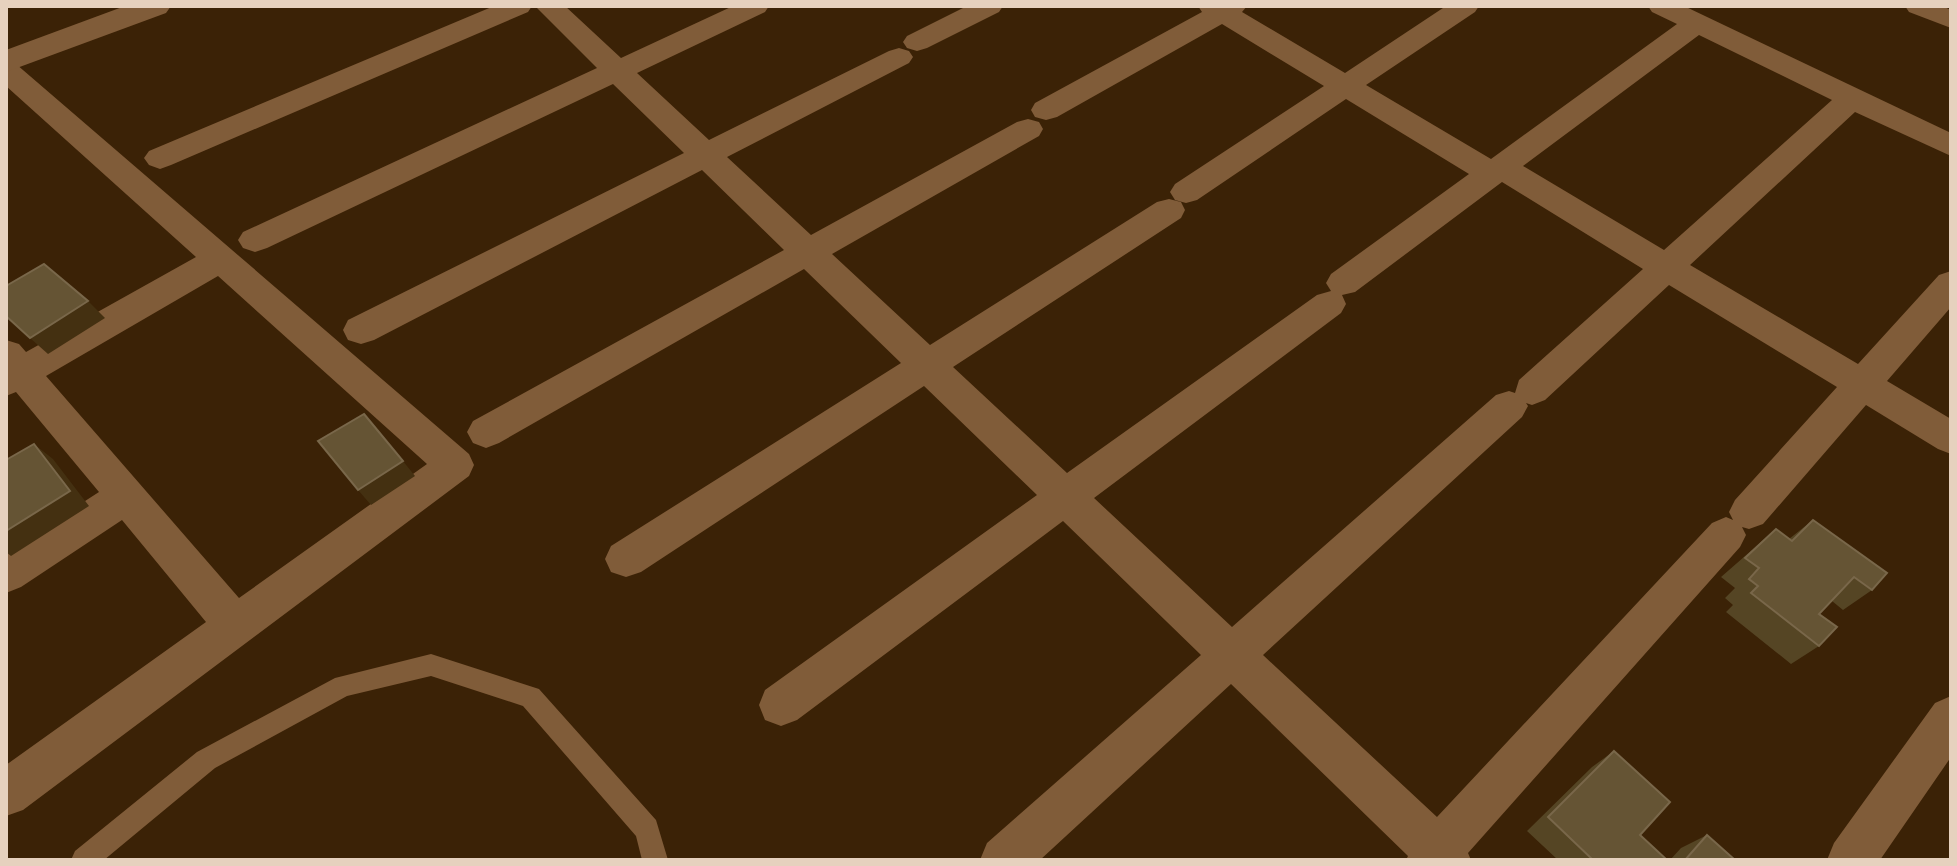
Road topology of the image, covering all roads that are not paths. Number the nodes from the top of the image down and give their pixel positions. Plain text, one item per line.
1 (155, 6) edge
2 (518, 6) edge
3 (549, 6) edge
4 (755, 6) edge
5 (989, 6) edge
6 (1465, 6) edge
7 (1919, 6) edge
8 (1222, 8) edge
9 (1680, 12) edge
10 (1951, 20) edge
11 (6, 62) edge
12 (6, 70) edge
13 (617, 70) junction
14 (1345, 86) junction
15 (1852, 98) junction
16 (1951, 146) edge
17 (705, 155) junction
18 (160, 158) dead end
19 (1496, 170) junction
20 (255, 240) dead end
21 (808, 252) junction
22 (221, 258) junction
23 (1667, 267) junction
24 (1951, 284) edge
25 (361, 330) dead end
26 (927, 365) junction
27 (11, 369) edge
28 (1862, 384) junction
29 (486, 432) dead end
30 (1951, 438) edge
31 (126, 496) junction
32 (1065, 497) junction
33 (626, 559) dead end
34 (6, 574) edge
35 (235, 625) junction
36 (1232, 656) junction
37 (781, 705) dead end
38 (1951, 718) edge
39 (6, 793) edge
40 (1439, 857) edge
41 (84, 860) edge
42 (655, 860) edge
43 (1004, 860) edge
44 (1851, 860) edge

1 - 11 street
2 - 18 street
3 - 13 street
4 - 13 street
5 - 17 street
6 - 14 street
7 - 10 street
8 - 14 street
8 - 21 street
9 - 15 street
9 - 19 street
12 - 22 street
13 - 17 street
13 - 20 street
14 - 19 street
14 - 26 street
15 - 16 street
15 - 23 street
17 - 21 street
17 - 25 street
19 - 23 street
19 - 32 street
21 - 26 street
21 - 29 street
22 - 27 street
22 - 35 street
23 - 28 street
23 - 36 street
24 - 28 street
26 - 32 street
26 - 33 street
27 - 31 street
28 - 30 street
28 - 40 street
31 - 34 street
31 - 35 street
32 - 36 street
32 - 37 street
35 - 39 street
36 - 40 street
36 - 43 street
38 - 44 street
41 - 42 lane

